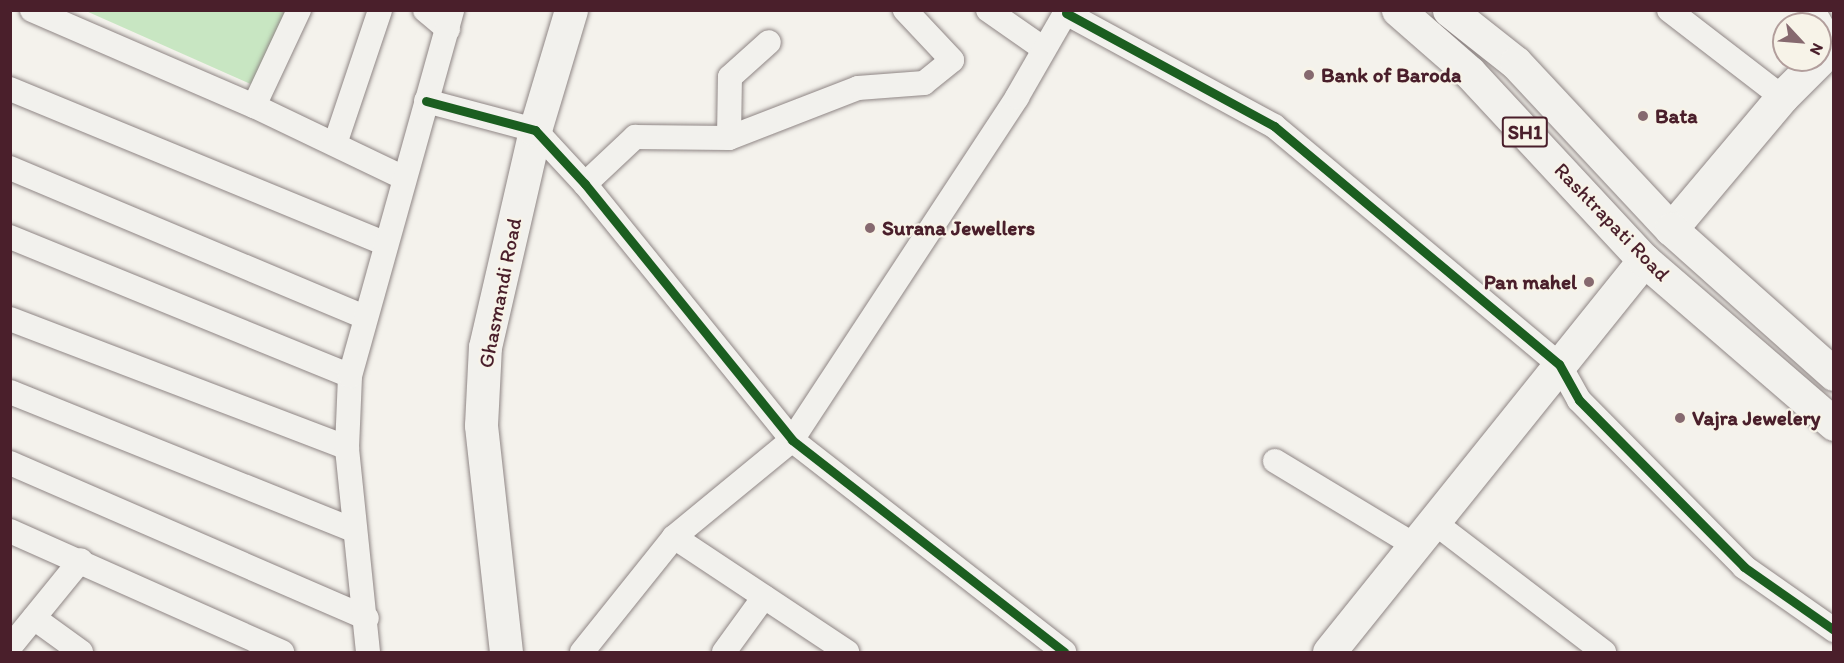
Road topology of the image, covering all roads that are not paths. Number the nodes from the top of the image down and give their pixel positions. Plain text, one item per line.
1 (299, 10) edge
2 (380, 10) edge
3 (425, 10) edge
4 (571, 10) edge
5 (904, 10) edge
6 (988, 10) edge
7 (1398, 10) edge
8 (1449, 10) edge
9 (1669, 10) edge
10 (43, 12) edge
11 (1067, 12) edge
12 (450, 20) edge
13 (770, 42) dead end
14 (1044, 50) junction
15 (1807, 72) edge
16 (10, 89) edge
17 (1782, 97) junction
18 (426, 101) junction
19 (255, 106) junction
20 (535, 130) junction
21 (729, 138) junction
22 (335, 144) junction
23 (10, 168) edge
24 (404, 178) junction
25 (585, 184) junction
26 (1671, 230) junction
27 (10, 237) edge
28 (384, 243) junction
29 (1644, 260) junction
30 (364, 317) junction
31 (10, 319) edge
32 (1559, 364) junction
33 (1833, 374) edge
34 (350, 376) junction
35 (10, 392) edge
36 (1833, 424) edge
37 (792, 440) junction
38 (347, 448) junction
39 (1275, 461) dead end
40 (10, 463) edge
41 (354, 530) junction
42 (10, 531) edge
43 (1425, 535) junction
44 (674, 537) junction
45 (81, 560) junction
46 (764, 597) junction
47 (34, 618) junction
48 (367, 618) junction
49 (1833, 630) edge
50 (10, 647) edge
51 (81, 652) edge
52 (282, 652) edge
53 (368, 652) edge
54 (506, 652) edge
55 (582, 652) edge
56 (724, 652) edge
57 (848, 652) edge
58 (1064, 652) edge
59 (1329, 652) edge
60 (1604, 652) edge

1 - 19 street
2 - 22 street
3 - 12 street
4 - 20 street, Ghasmandi Road
5 - 21 street
6 - 14 street
7 - 29 street, Rashtrapati Road / SH1
8 - 26 street, Rashtrapati Road / SH1
9 - 17 street
10 - 19 street
11 - 14 street
11 - 32 street
12 - 18 street
13 - 21 street
14 - 37 street
15 - 17 street
16 - 28 street
17 - 26 street
18 - 20 street
18 - 24 street
19 - 22 street
20 - 25 street
20 - 54 street, Ghasmandi Road
21 - 25 street
22 - 24 street
23 - 30 street
24 - 28 street
25 - 37 street
26 - 33 street, Rashtrapati Road / SH1
27 - 34 street
28 - 30 street
29 - 32 street
29 - 36 street, Rashtrapati Road / SH1
30 - 34 street
31 - 38 street
32 - 43 street
32 - 49 street
34 - 38 street
35 - 41 street
37 - 44 street
37 - 58 street
38 - 41 street
39 - 43 street
40 - 48 street
41 - 48 street
42 - 45 street
43 - 59 street
43 - 60 street
44 - 46 street
44 - 55 street
45 - 47 street
45 - 52 street
46 - 56 street
46 - 57 street
47 - 50 street
47 - 51 street
48 - 53 street

